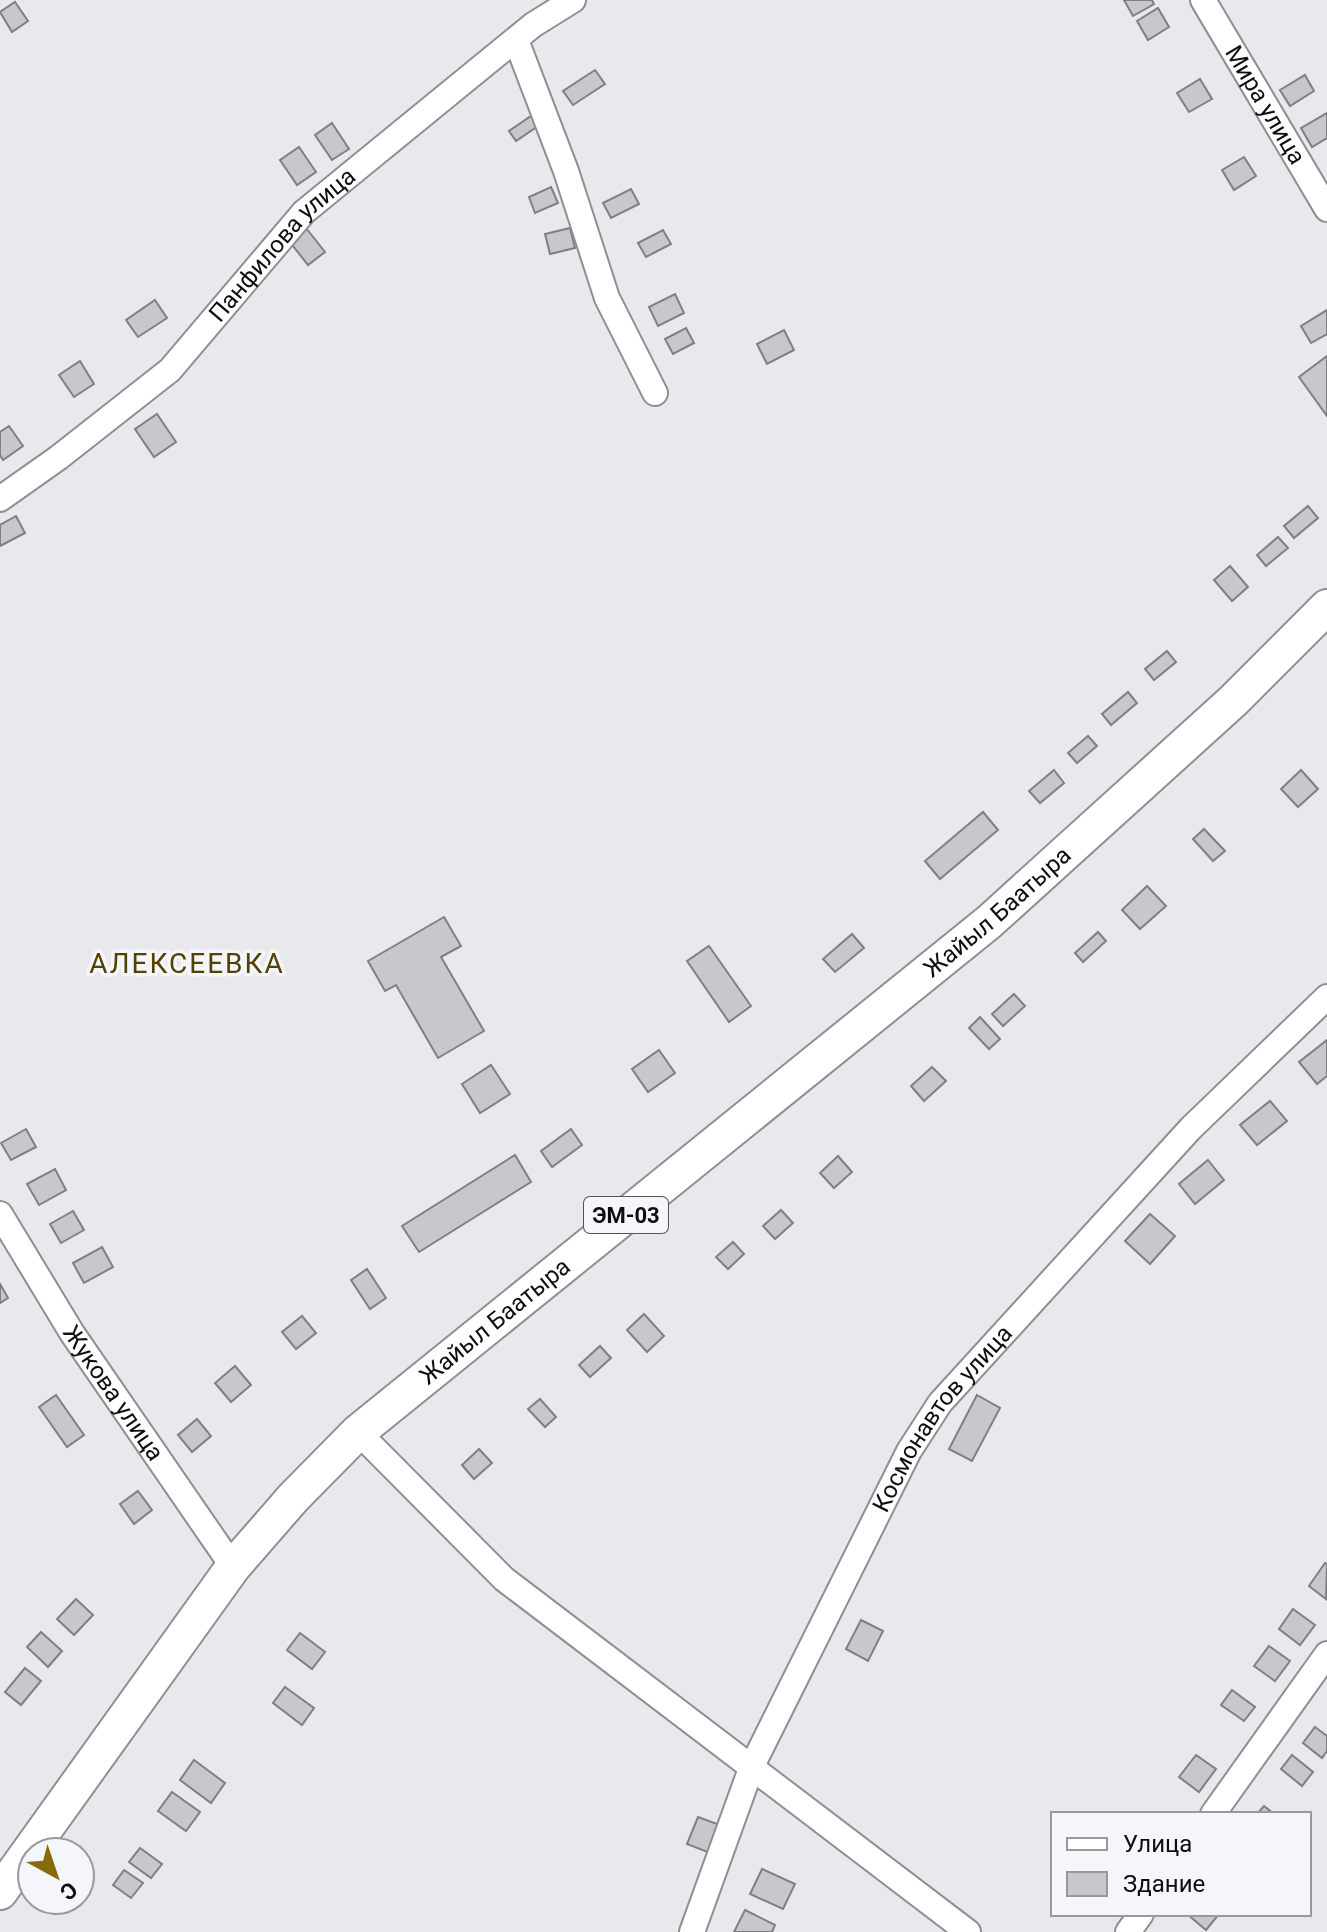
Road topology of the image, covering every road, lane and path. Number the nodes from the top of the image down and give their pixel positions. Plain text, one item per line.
1 (573, 0) edge
2 (1203, 0) edge
3 (516, 40) junction
4 (1327, 209) edge
5 (655, 393) dead end
6 (0, 499) edge
7 (1327, 607) edge
8 (1327, 997) edge
9 (0, 1214) edge
10 (358, 1432) junction
11 (233, 1567) junction
12 (1327, 1654) edge
13 (752, 1766) junction
14 (1214, 1812) edge
15 (0, 1892) edge
16 (692, 1932) edge
17 (968, 1932) edge

1 - 3 street, Панфилова улица
2 - 4 street, Мира улица
3 - 5 street
3 - 6 street, Панфилова улица
7 - 10 highway, Жайыл Баатыра / ЭМ-03
8 - 13 street, Космонавтов улица
9 - 11 street, Жукова улица
10 - 11 highway, Жайыл Баатыра / ЭМ-03
10 - 13 street
11 - 15 highway, Жайыл Баатыра / ЭМ-03
12 - 14 street
13 - 16 street, Космонавтов улица
13 - 17 street

